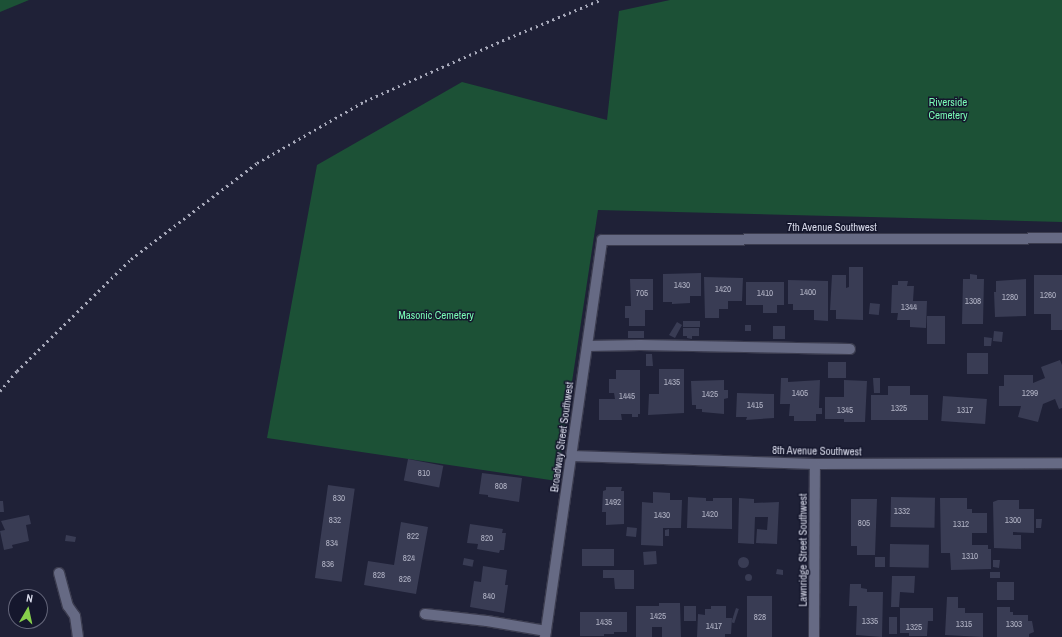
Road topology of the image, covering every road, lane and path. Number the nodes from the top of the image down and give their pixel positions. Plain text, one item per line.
1 (1062, 238) edge
2 (602, 240) joint
3 (587, 346) junction
4 (850, 349) dead end
5 (572, 456) junction
6 (1062, 463) edge
7 (815, 464) junction
8 (59, 574) dead end
9 (425, 614) dead end
10 (546, 634) edge
11 (78, 637) edge
12 (814, 637) edge

1 - 2 street, 7th Avenue Southwest
2 - 3 street, Broadway Street Southwest
3 - 4 street
3 - 5 street, Broadway Street Southwest
5 - 7 street, 8th Avenue Southwest
5 - 10 street, Broadway Street Southwest
6 - 7 street, 8th Avenue Southwest
7 - 12 street, Lawnridge Street Southwest
8 - 11 street
9 - 10 street

